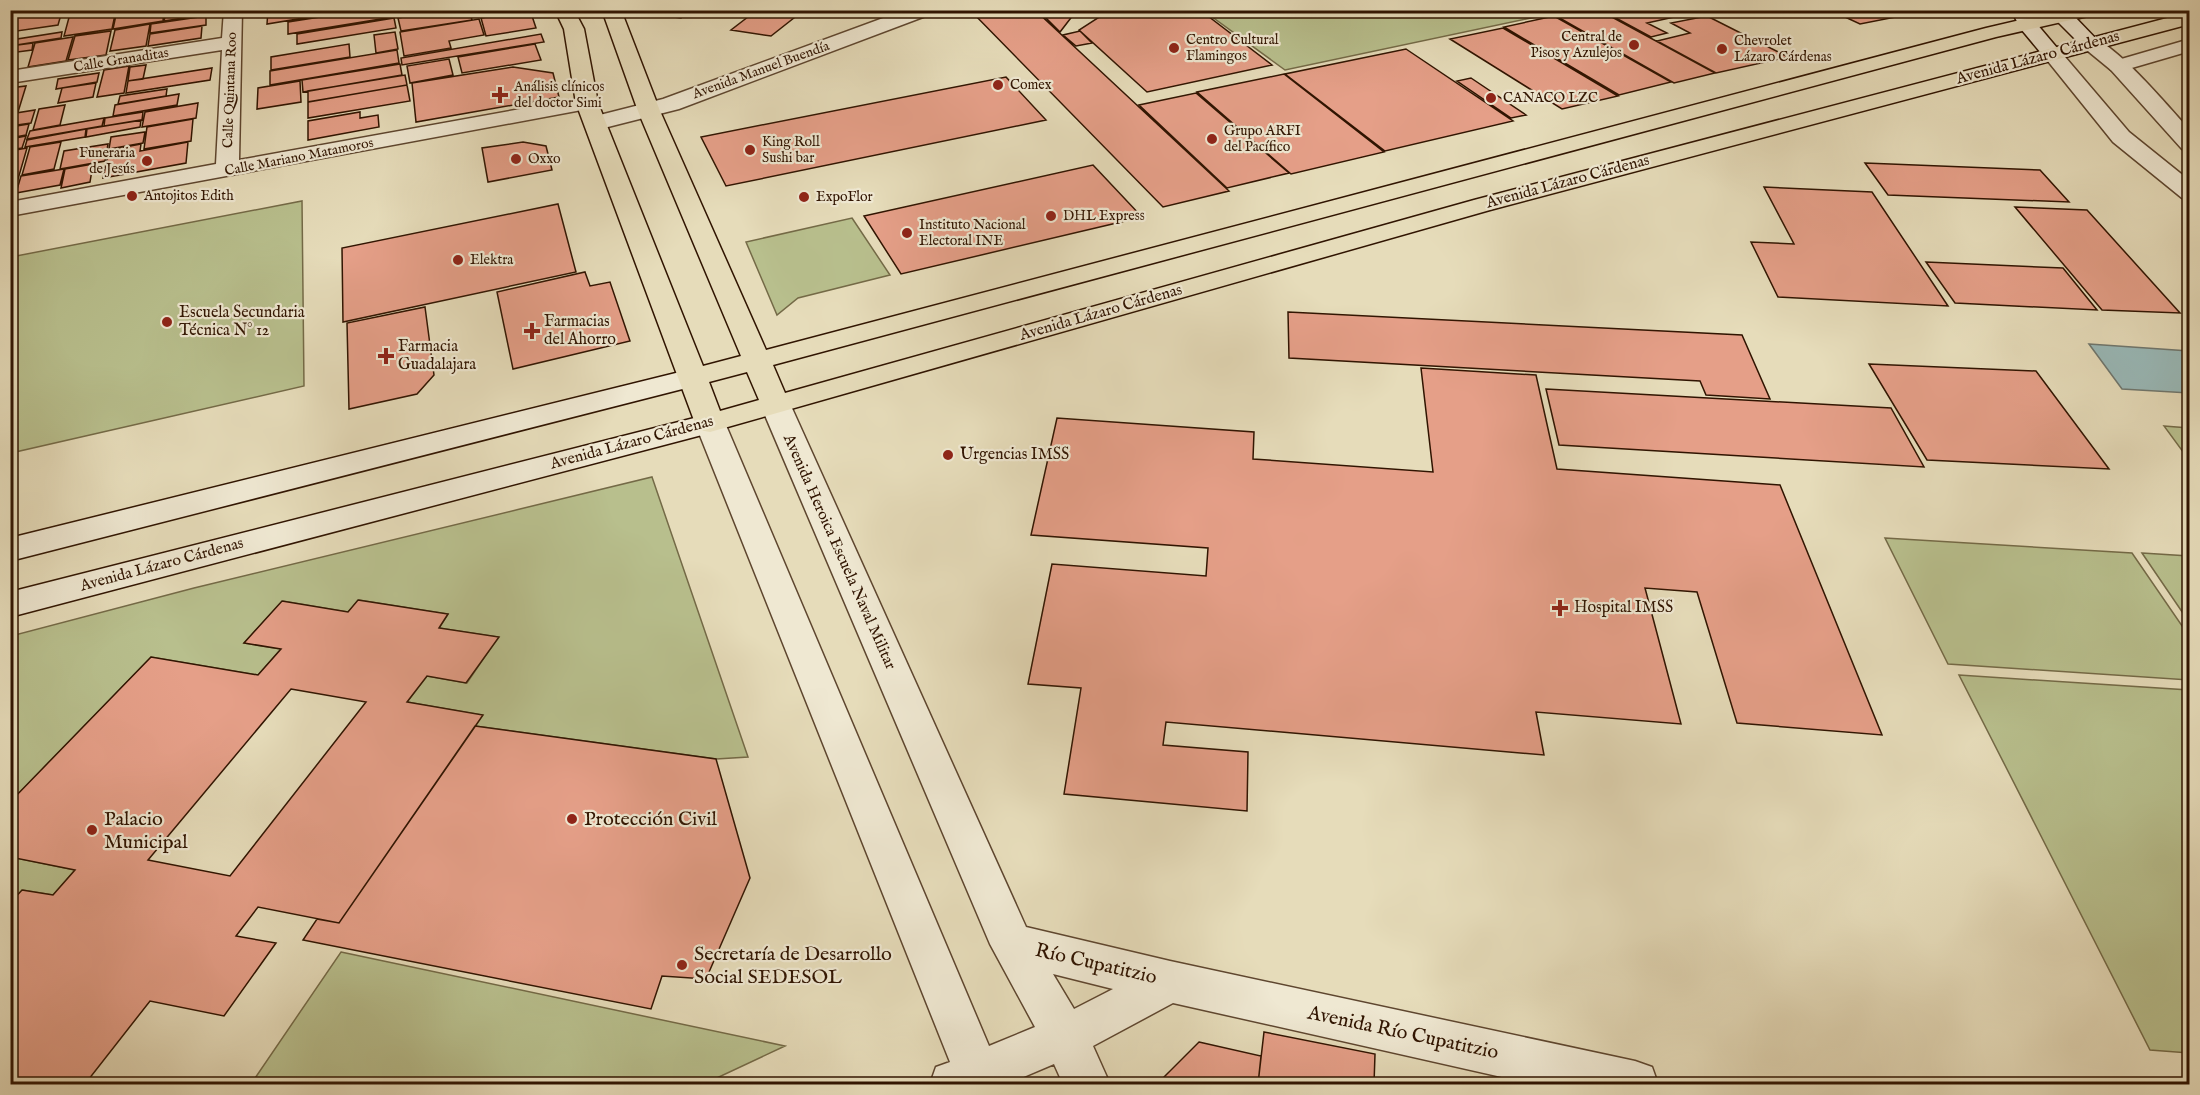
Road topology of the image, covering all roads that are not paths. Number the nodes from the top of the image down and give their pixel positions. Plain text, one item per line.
1 (233, 10) edge
2 (601, 10) edge
3 (611, 10) edge
4 (885, 10) edge
5 (924, 10) edge
6 (2090, 10) edge
7 (2063, 14) edge
8 (2024, 18) edge
9 (2190, 18) edge
10 (569, 20) edge
11 (232, 42) junction
12 (2090, 43) junction
13 (2190, 45) edge
14 (2054, 55) junction
15 (2118, 66) junction
16 (694, 75) dead end
17 (10, 77) edge
18 (623, 100) junction
19 (2190, 144) edge
20 (227, 170) junction
21 (2190, 193) edge
22 (10, 209) edge
23 (757, 362) junction
24 (693, 378) junction
25 (776, 406) junction
26 (710, 423) junction
27 (10, 550) edge
28 (10, 605) edge
29 (1011, 944) junction
30 (1170, 982) junction
31 (1065, 1037) junction
32 (971, 1081) edge
33 (1087, 1084) edge
34 (1635, 1084) edge

1 - 11 street, Calle Quintana Roo
2 - 10 main road
3 - 18 main road, Avenida Heroica Escuela Naval Militar
4 - 16 street, Avenida Manuel Buendía
5 - 18 street, Avenida Manuel Buendía
6 - 7 main road, Avenida Lázaro Cárdenas
7 - 8 main road, Avenida Lázaro Cárdenas
7 - 12 street
8 - 14 street
8 - 23 main road, Avenida Lázaro Cárdenas
9 - 12 main road, Avenida Lázaro Cárdenas
10 - 18 main road, Avenida Heroica Escuela Naval Militar
11 - 17 street, Calle Granaditas
11 - 20 street, Calle Quintana Roo
12 - 14 main road, Avenida Lázaro Cárdenas
12 - 15 street
13 - 15 street
14 - 21 street
14 - 25 main road, Avenida Lázaro Cárdenas
15 - 19 street
18 - 20 street, Calle Mariano Matamoros
18 - 23 main road, Avenida Heroica Escuela Naval Militar
18 - 24 main road, Avenida Heroica Escuela Naval Militar
20 - 22 street, Calle Mariano Matamoros
23 - 24 main road, Avenida Lázaro Cárdenas
23 - 25 main road, Avenida Heroica Escuela Naval Militar
24 - 26 main road, Avenida Heroica Escuela Naval Militar
24 - 27 street, Avenida Lázaro Cárdenas
25 - 26 main road, Avenida Lázaro Cárdenas
25 - 29 street, Avenida Heroica Escuela Naval Militar
26 - 28 street, Avenida Lázaro Cárdenas
26 - 32 street, Avenida Heroica Escuela Naval Militar
29 - 30 street, Río Cupatitzio
29 - 31 street, Avenida Heroica Escuela Naval Militar
30 - 31 street, Río Cupatitzio
30 - 34 street, Avenida Río Cupatitzio
31 - 32 street, Río Cupatitzio
31 - 33 street, Avenida Heroica Escuela Naval Militar

